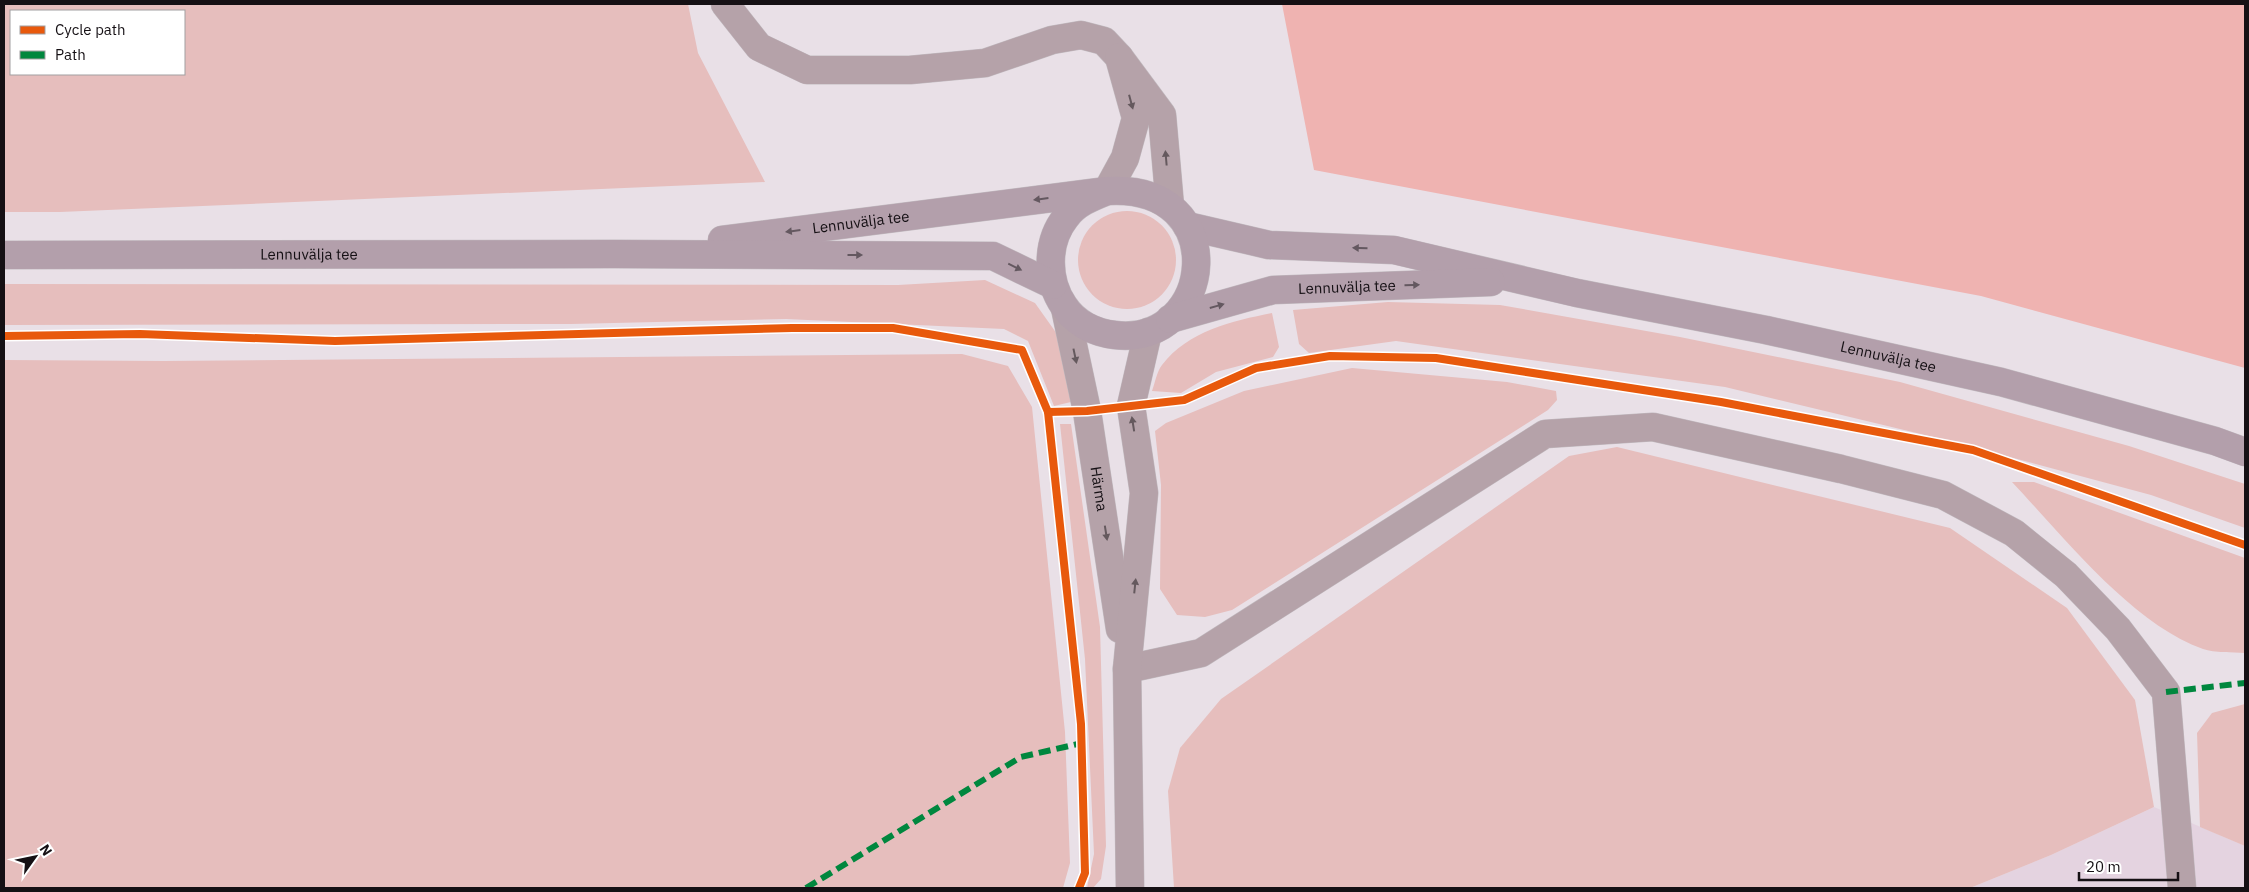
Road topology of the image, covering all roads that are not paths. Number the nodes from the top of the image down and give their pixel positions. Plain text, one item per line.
1 (725, 4) edge
2 (1119, 57) junction
3 (1107, 191) junction
4 (1179, 216) junction
5 (614, 254) junction
6 (4, 255) edge
7 (1527, 281) junction
8 (1059, 297) junction
9 (1159, 326) junction
10 (2245, 452) edge
11 (1126, 669) junction
12 (1130, 888) edge
13 (2182, 888) edge

1 - 2 street
2 -> 3 street
4 -> 2 street
3 - 4 main road, Lennuvälja tee
3 -> 5 main road, Lennuvälja tee
3 - 8 main road, Lennuvälja tee
7 -> 4 main road, Lennuvälja tee
4 - 9 main road
5 - 6 main road, Lennuvälja tee
5 -> 8 main road, Lennuvälja tee
9 -> 7 main road, Lennuvälja tee
7 - 10 main road, Lennuvälja tee
8 - 9 main road, Lennuvälja tee
8 -> 11 street, Härma
11 -> 9 street, Härma
11 - 12 street, Härma
11 - 13 street

